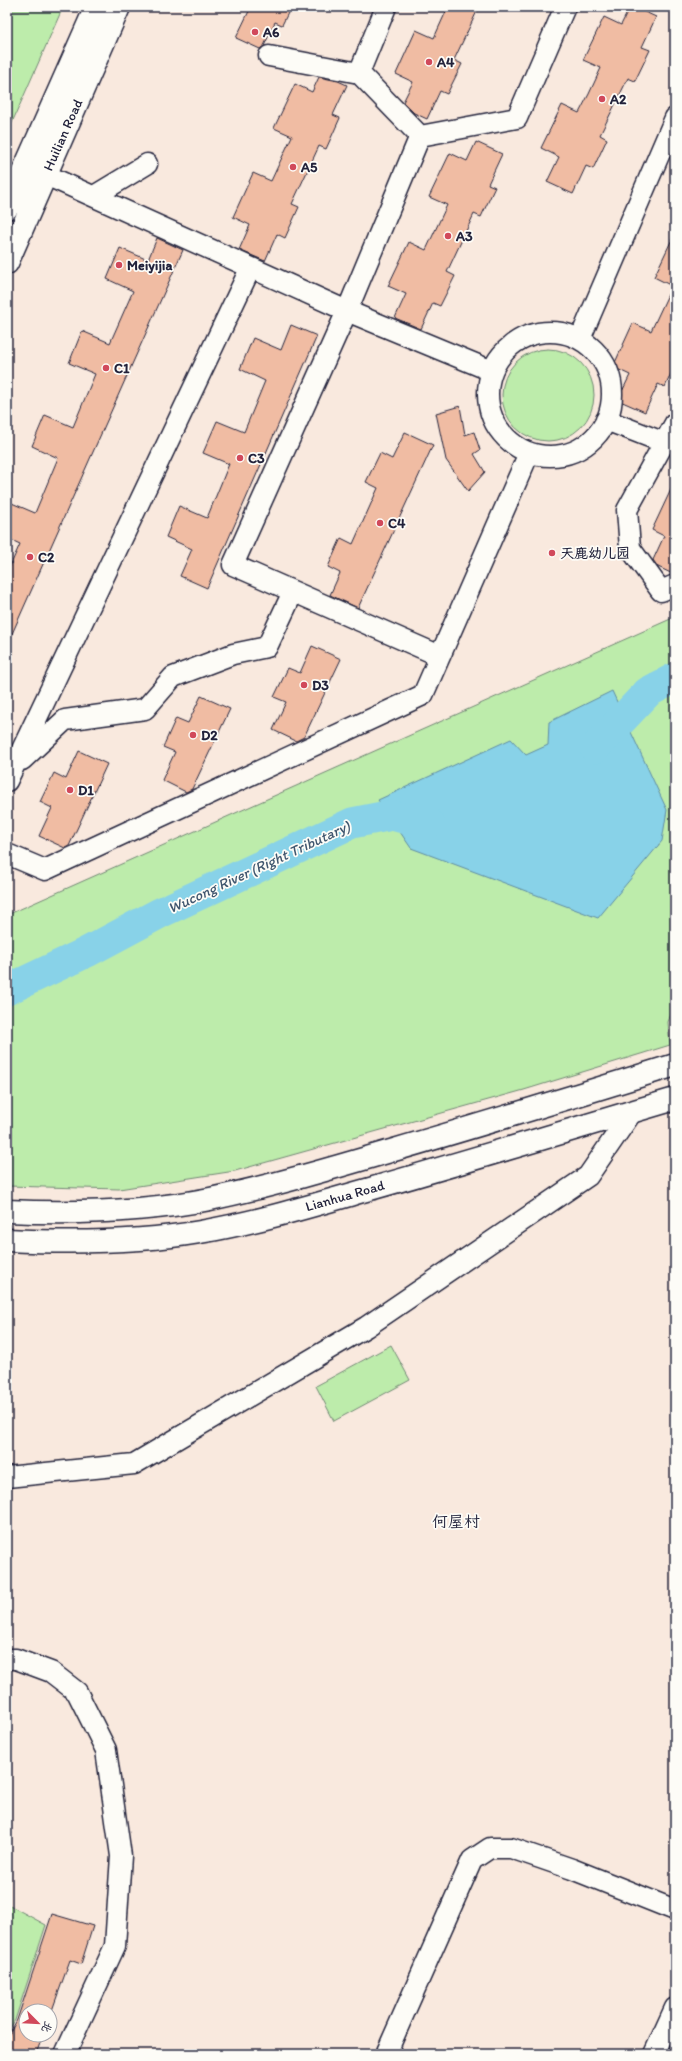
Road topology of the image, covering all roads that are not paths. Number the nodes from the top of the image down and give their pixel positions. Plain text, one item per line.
1 (96, 7) edge
2 (120, 7) edge
3 (386, 7) edge
4 (565, 7) edge
5 (269, 56) dead end
6 (359, 73) junction
7 (675, 118) edge
8 (420, 136) junction
9 (147, 164) dead end
10 (46, 175) junction
11 (94, 196) junction
12 (7, 208) edge
13 (7, 264) edge
14 (250, 269) junction
15 (347, 311) junction
16 (580, 340) junction
17 (492, 371) junction
18 (606, 420) junction
19 (675, 423) edge
20 (665, 443) junction
21 (529, 453) junction
22 (675, 585) edge
23 (294, 592) junction
24 (440, 656) junction
25 (10, 775) edge
26 (7, 854) edge
27 (675, 1065) edge
28 (675, 1099) edge
29 (632, 1112) junction
30 (7, 1210) edge
31 (7, 1240) edge
32 (7, 1476) edge
33 (7, 1659) edge
34 (675, 1910) edge
35 (675, 2008) edge
36 (65, 2054) edge
37 (386, 2054) edge
38 (654, 2054) edge

1 - 12 street, Huilian Road
2 - 10 street, Huilian Road
3 - 6 street
4 - 8 street
5 - 6 street
6 - 8 street
7 - 16 street
8 - 15 street
9 - 11 street
10 - 11 street
10 - 13 street, Huilian Road
11 - 14 street
14 - 15 street
14 - 25 street
15 - 17 street
15 - 23 street
16 - 17 street
16 - 18 street
17 - 21 street
18 - 20 street
18 - 21 street
19 - 20 street
20 - 22 street
21 - 24 street
23 - 24 street
23 - 25 street
24 - 26 street
27 - 30 street
28 - 29 street, Lianhua Road
29 - 31 street, Lianhua Road
29 - 32 street
33 - 36 street
34 - 37 street
35 - 38 street

